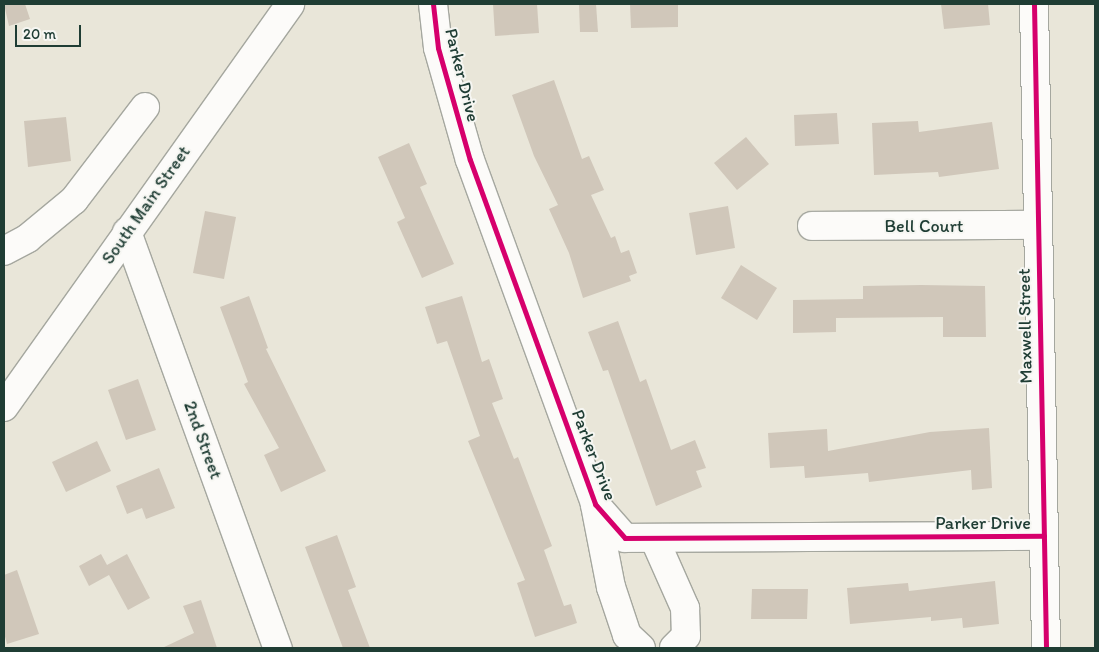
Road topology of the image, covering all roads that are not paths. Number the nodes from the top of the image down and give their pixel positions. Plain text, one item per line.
1 (290, 4) edge
2 (433, 4) edge
3 (1034, 4) edge
4 (145, 107) dead end
5 (1037, 225) junction
6 (812, 226) dead end
7 (128, 232) junction
8 (4, 251) edge
9 (4, 406) edge
10 (595, 504) junction
11 (1044, 536) junction
12 (654, 538) junction
13 (278, 648) edge
14 (641, 648) edge
15 (674, 648) edge
16 (1046, 648) edge

1 - 7 street, South Main Street
2 - 10 street, Parker Drive
3 - 5 street, Maxwell Street
4 - 8 street
5 - 6 street, Bell Court
5 - 11 street, Maxwell Street
7 - 9 street, South Main Street
7 - 13 street, 2nd Street
10 - 12 street, Parker Drive
10 - 14 street
11 - 12 street, Parker Drive
11 - 16 street, Maxwell Street
12 - 15 street

